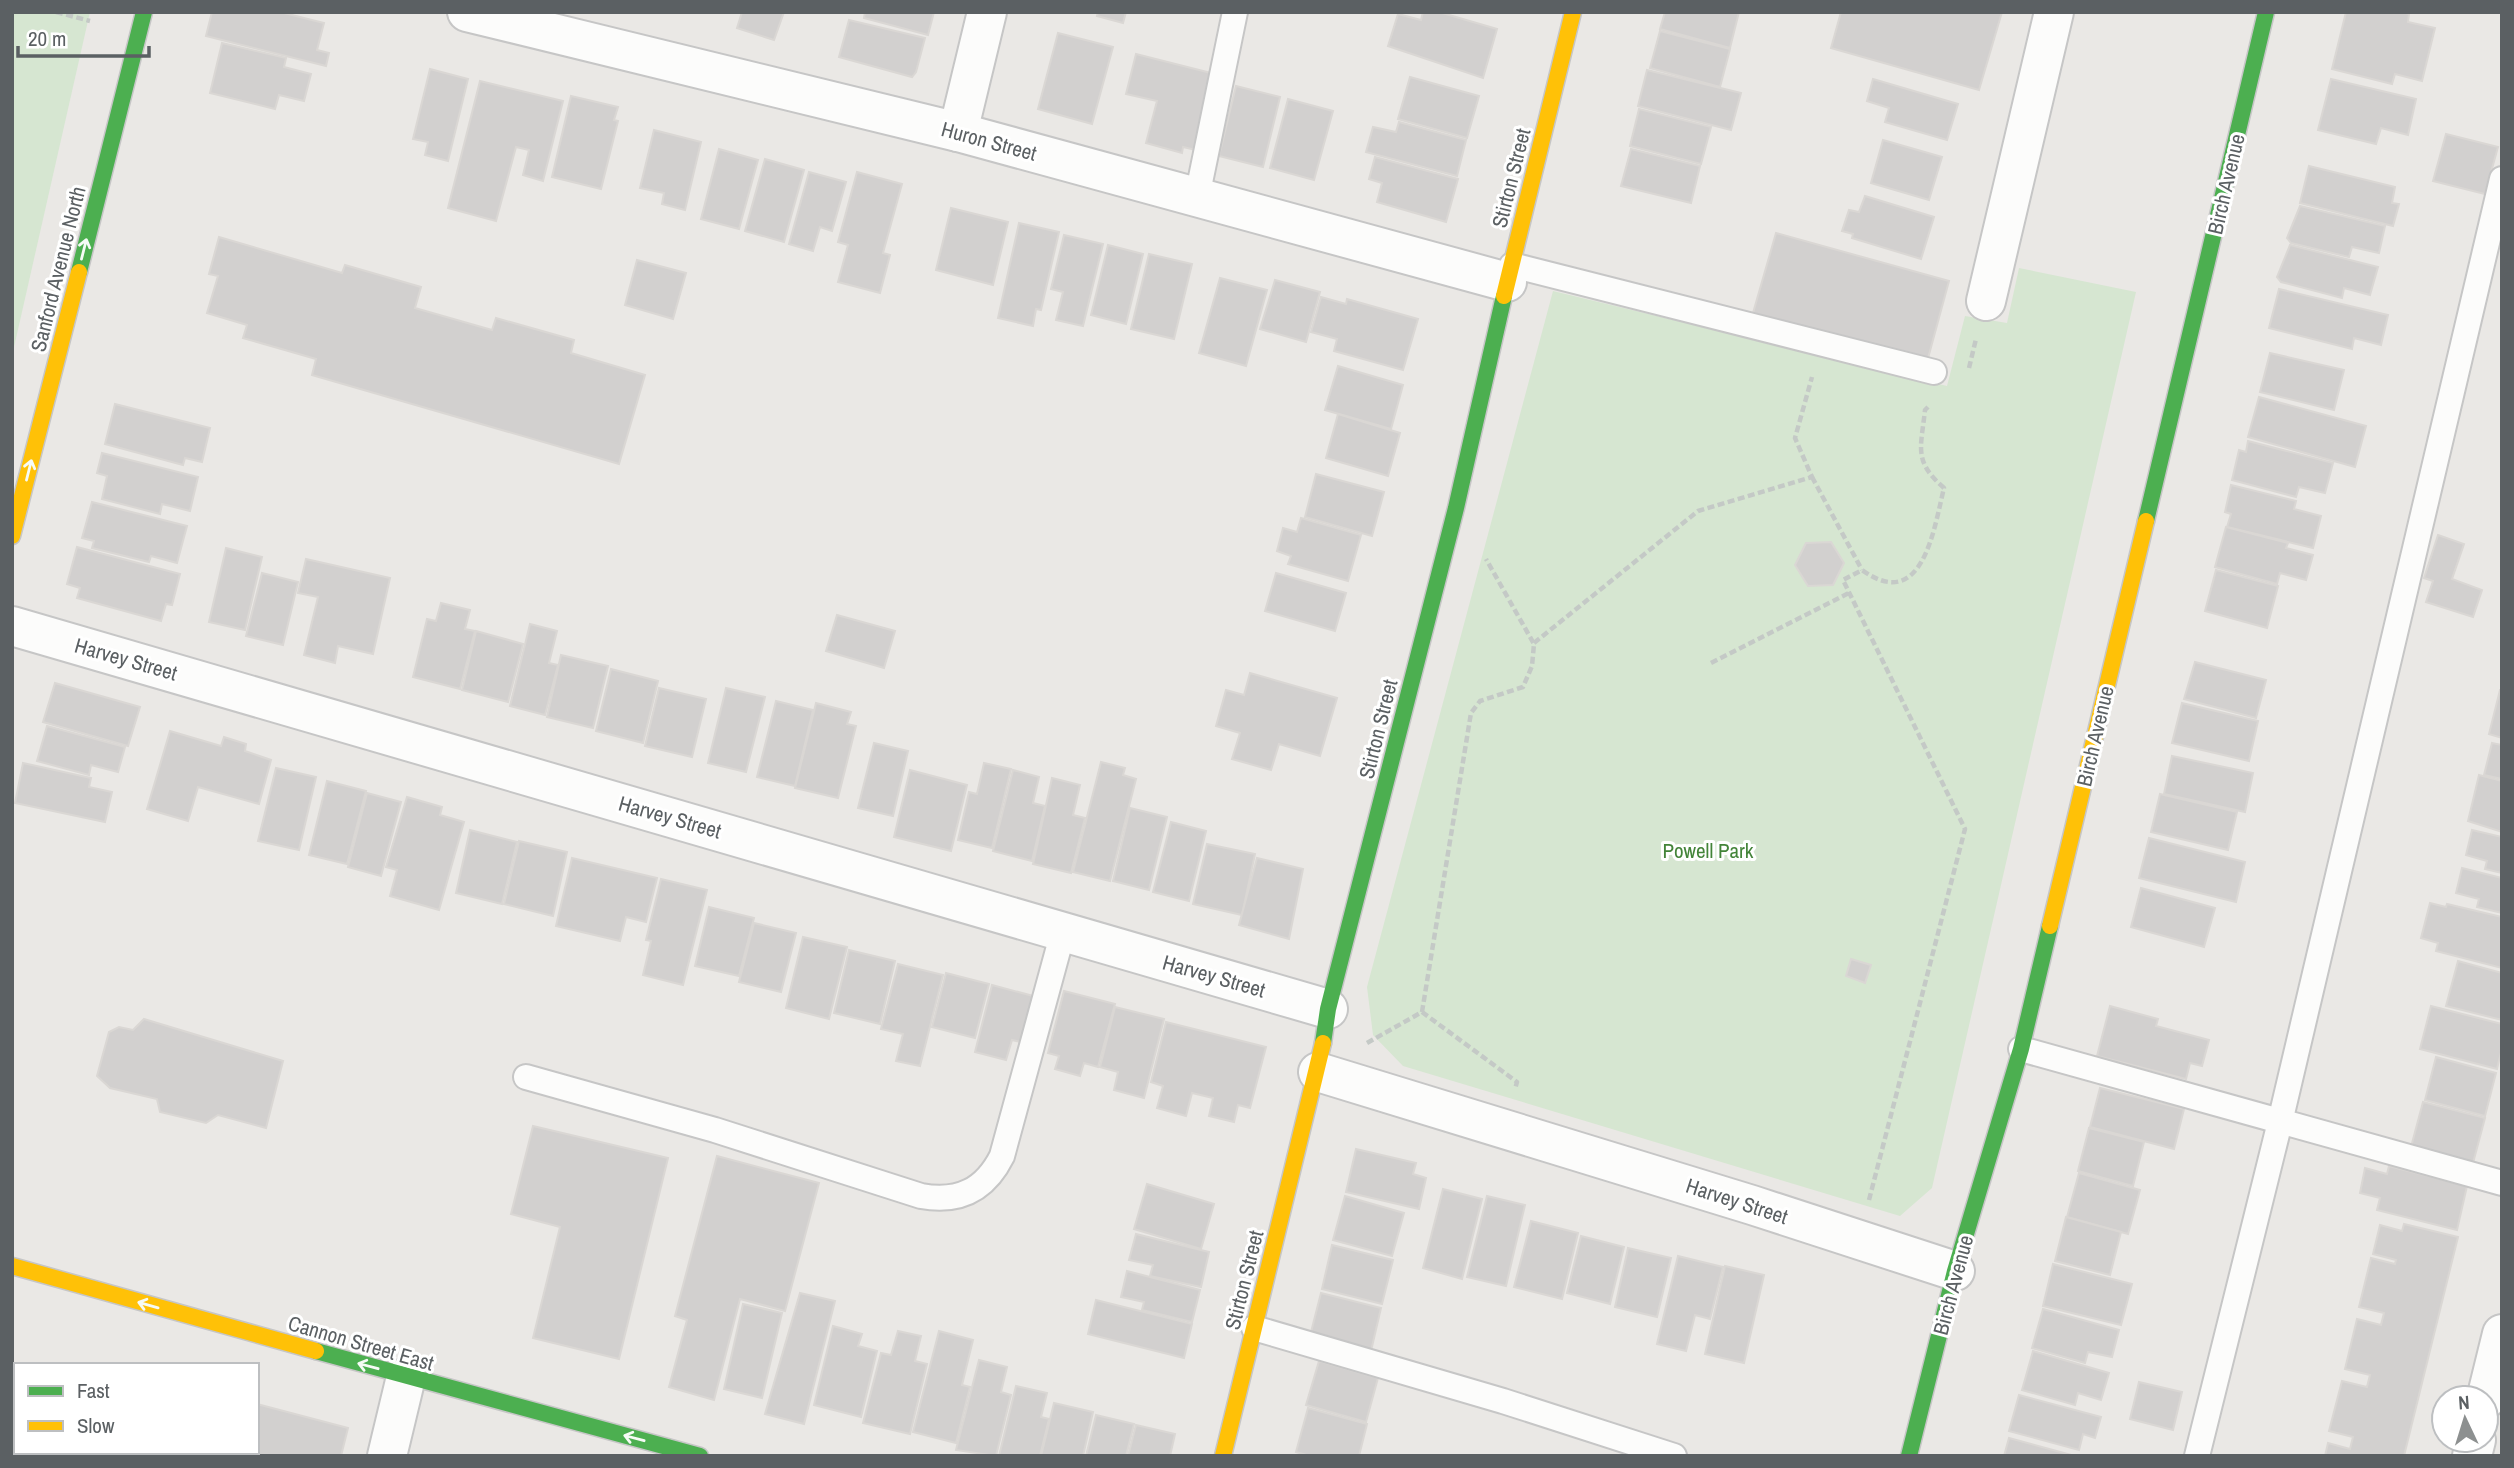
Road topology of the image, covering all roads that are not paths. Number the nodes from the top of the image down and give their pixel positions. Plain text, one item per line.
1 (144, 12) edge
2 (467, 12) edge
3 (987, 12) edge
4 (1236, 12) edge
5 (1573, 12) edge
6 (2054, 12) edge
7 (2266, 12) edge
8 (958, 132) junction
9 (2502, 179) edge
10 (1197, 198) junction
11 (1509, 273) junction
12 (1986, 301) road end
13 (1934, 372) dead end
14 (12, 536) edge
15 (12, 625) edge
16 (1063, 932) junction
17 (1328, 1009) junction
18 (2021, 1049) junction
19 (1318, 1072) junction
20 (526, 1077) dead end
21 (2280, 1122) junction
22 (2502, 1183) edge
23 (12, 1266) edge
24 (1955, 1271) junction
25 (1254, 1328) junction
26 (2502, 1334) edge
27 (406, 1377) junction
28 (2490, 1384) edge
29 (387, 1456) edge
30 (700, 1456) edge
31 (1223, 1456) edge
32 (1674, 1456) edge
33 (1909, 1456) edge
34 (2197, 1456) edge

14 -> 1 street, Sanford Avenue North
2 - 8 street, Huron Street
3 - 8 street
4 - 10 lane
5 - 11 street, Stirton Street
6 - 12 street
7 - 18 street, Birch Avenue
8 - 10 street, Huron Street
9 - 21 lane
10 - 11 street, Huron Street
11 - 13 lane
11 - 17 street, Stirton Street
15 - 16 street, Harvey Street
16 - 17 street, Harvey Street
16 - 20 lane
17 - 19 street, Stirton Street
18 - 21 lane
18 - 24 street, Birch Avenue
19 - 24 street, Harvey Street
19 - 25 street, Stirton Street
21 - 22 lane
21 - 34 lane
27 -> 23 street, Cannon Street East
24 - 33 street, Birch Avenue
25 - 31 street, Stirton Street
25 - 32 lane
26 - 28 street
27 - 29 street
30 -> 27 street, Cannon Street East

